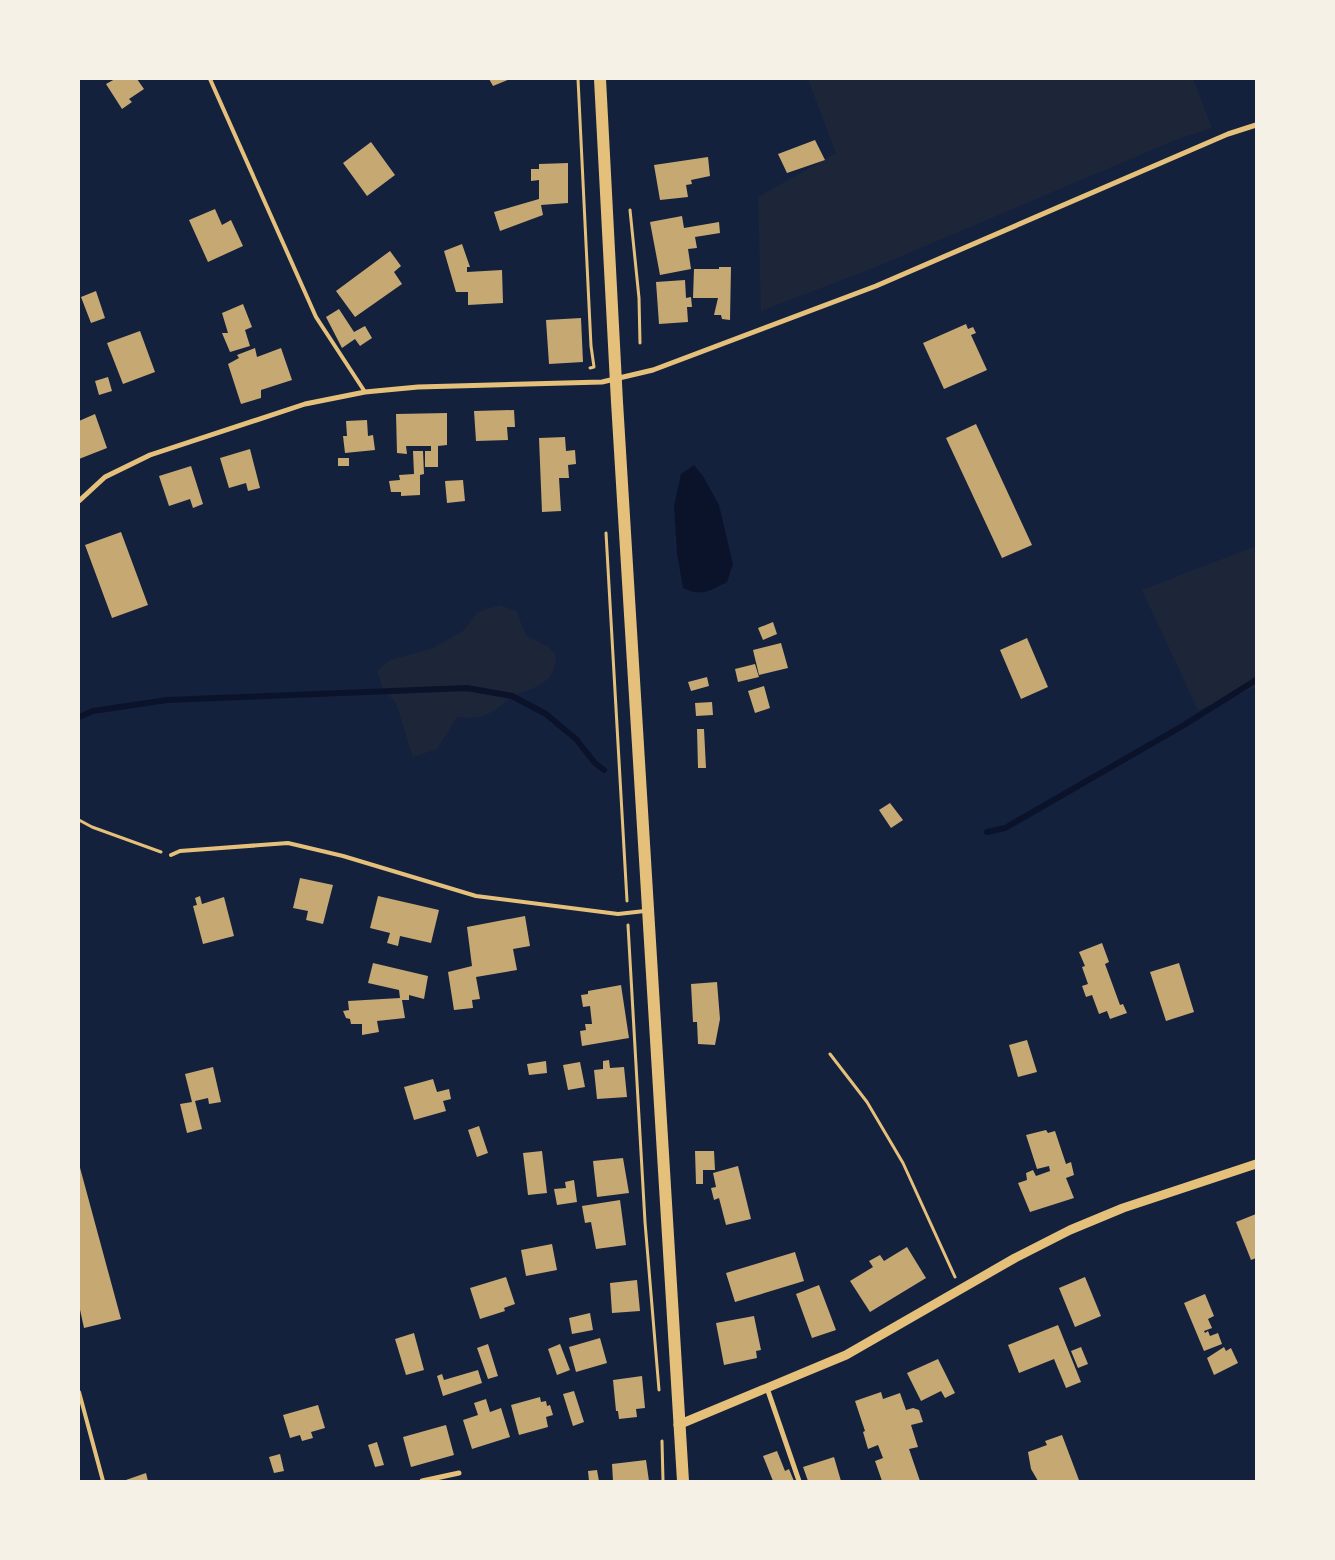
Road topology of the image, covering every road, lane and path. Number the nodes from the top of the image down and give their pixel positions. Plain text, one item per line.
1 (210, 79) edge
2 (578, 79) edge
3 (600, 79) edge
4 (1256, 125) edge
5 (630, 210) dead end
6 (640, 343) dead end
7 (583, 369) dead end
8 (616, 378) junction
9 (365, 392) junction
10 (79, 501) edge
11 (606, 528) dead end
12 (79, 820) edge
13 (171, 855) joint
14 (648, 911) junction
15 (628, 913) junction
16 (830, 1054) dead end
17 (1256, 1164) edge
18 (961, 1289) junction
19 (767, 1388) junction
20 (79, 1392) edge
21 (659, 1394) dead end
22 (678, 1425) junction
23 (662, 1431) dead end
24 (459, 1472) dead end
25 (103, 1481) edge
26 (422, 1481) edge
27 (663, 1481) edge
28 (683, 1481) edge
29 (799, 1481) edge

1 - 9 lane
2 - 7 path
3 - 8 main road
4 - 8 street
5 - 6 path
8 - 9 street
8 - 14 main road
9 - 10 street
11 - 15 path
12 - 13 path
13 - 15 lane
14 - 15 lane
14 - 22 main road
15 - 21 path
16 - 18 path
17 - 18 street
18 - 19 street
19 - 22 street
19 - 29 street
20 - 25 lane
22 - 28 main road
23 - 27 path
24 - 26 street

